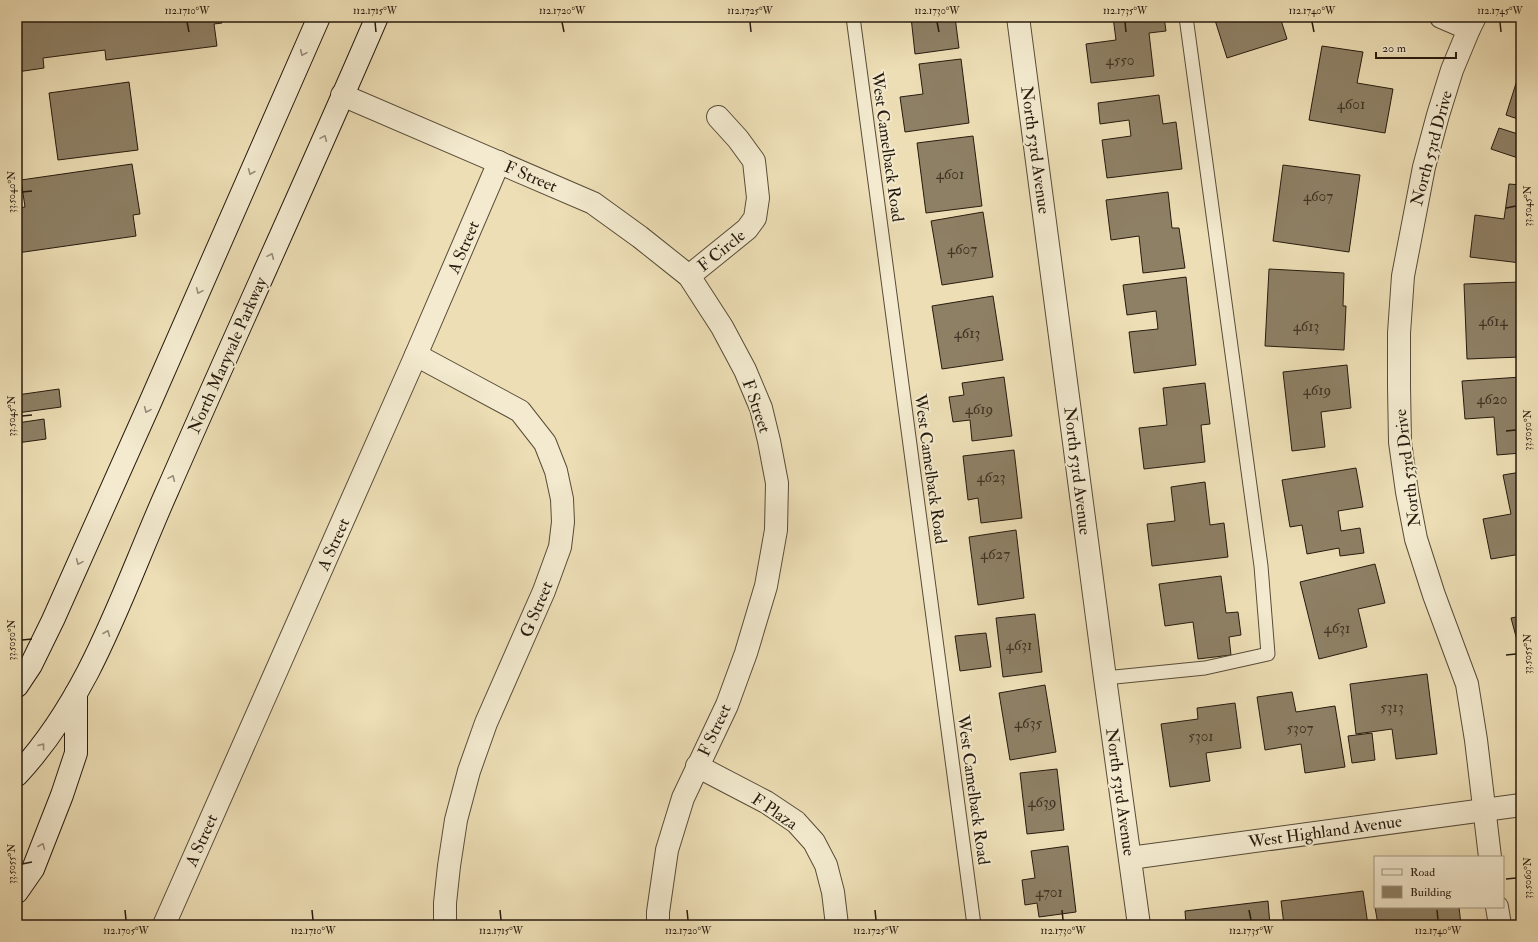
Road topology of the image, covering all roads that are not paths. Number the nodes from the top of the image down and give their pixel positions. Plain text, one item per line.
1 (319, 17) edge
2 (377, 17) edge
3 (853, 17) edge
4 (1018, 17) edge
5 (1186, 17) edge
6 (1441, 17) edge
7 (1472, 23) edge
8 (342, 96) junction
9 (718, 116) dead end
10 (499, 162) junction
11 (689, 276) junction
12 (416, 355) junction
13 (1105, 678) junction
14 (17, 686) edge
15 (76, 693) junction
16 (697, 766) junction
17 (17, 775) edge
18 (1521, 805) edge
19 (1484, 810) junction
20 (1490, 856) edge
21 (1130, 858) junction
22 (17, 891) edge
23 (1497, 908) edge
24 (171, 922) edge
25 (445, 925) edge
26 (658, 925) edge
27 (837, 925) edge
28 (974, 925) edge
29 (1139, 925) edge
30 (1500, 925) edge

1 -> 14 street
2 - 8 street, North Maryvale Parkway
3 - 28 lane, West Camelback Road
4 - 13 street, North 53rd Avenue
5 - 13 lane
6 - 7 street, North 53rd Drive
7 - 19 street, North 53rd Drive
8 - 10 street, F Street
15 -> 8 street, North Maryvale Parkway
9 - 11 street, F Circle
10 - 11 street, F Street
10 - 12 street, A Street
11 - 16 street, F Street
12 - 24 street, A Street
12 - 25 street, G Street
13 - 21 street, North 53rd Avenue
17 -> 15 street, North Maryvale Parkway
22 -> 15 street, North Maryvale Parkway
16 - 26 street, F Street
16 - 27 street, F Plaza
18 - 19 street, West Highland Avenue
19 - 20 street, North 53rd Drive
19 - 21 street, West Highland Avenue
21 - 29 street, North 53rd Avenue
23 - 30 street

